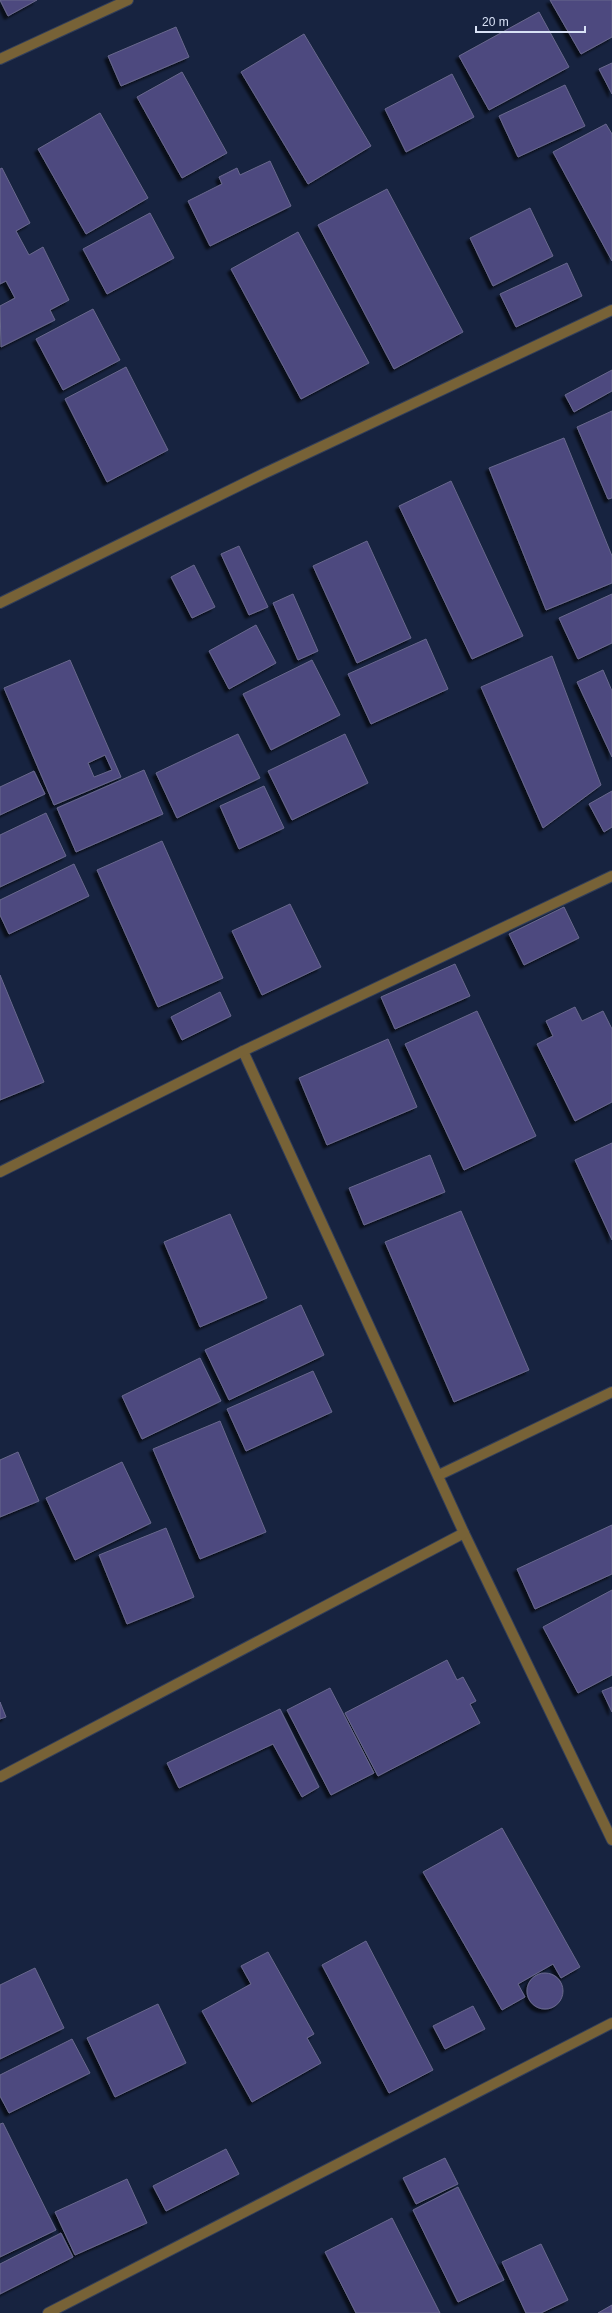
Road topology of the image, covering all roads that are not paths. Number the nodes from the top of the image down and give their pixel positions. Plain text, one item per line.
1 (128, 0) edge
2 (0, 59) edge
3 (612, 310) edge
4 (0, 603) edge
5 (612, 876) edge
6 (243, 1051) junction
7 (0, 1172) edge
8 (612, 1392) edge
9 (439, 1476) junction
10 (464, 1533) junction
11 (0, 1777) edge
12 (612, 1840) edge
13 (612, 2023) edge
14 (48, 2313) edge

1 - 2 street
3 - 4 street
5 - 6 street
6 - 7 street
6 - 9 street
8 - 9 street
9 - 10 street
10 - 11 street
10 - 12 street
13 - 14 street

